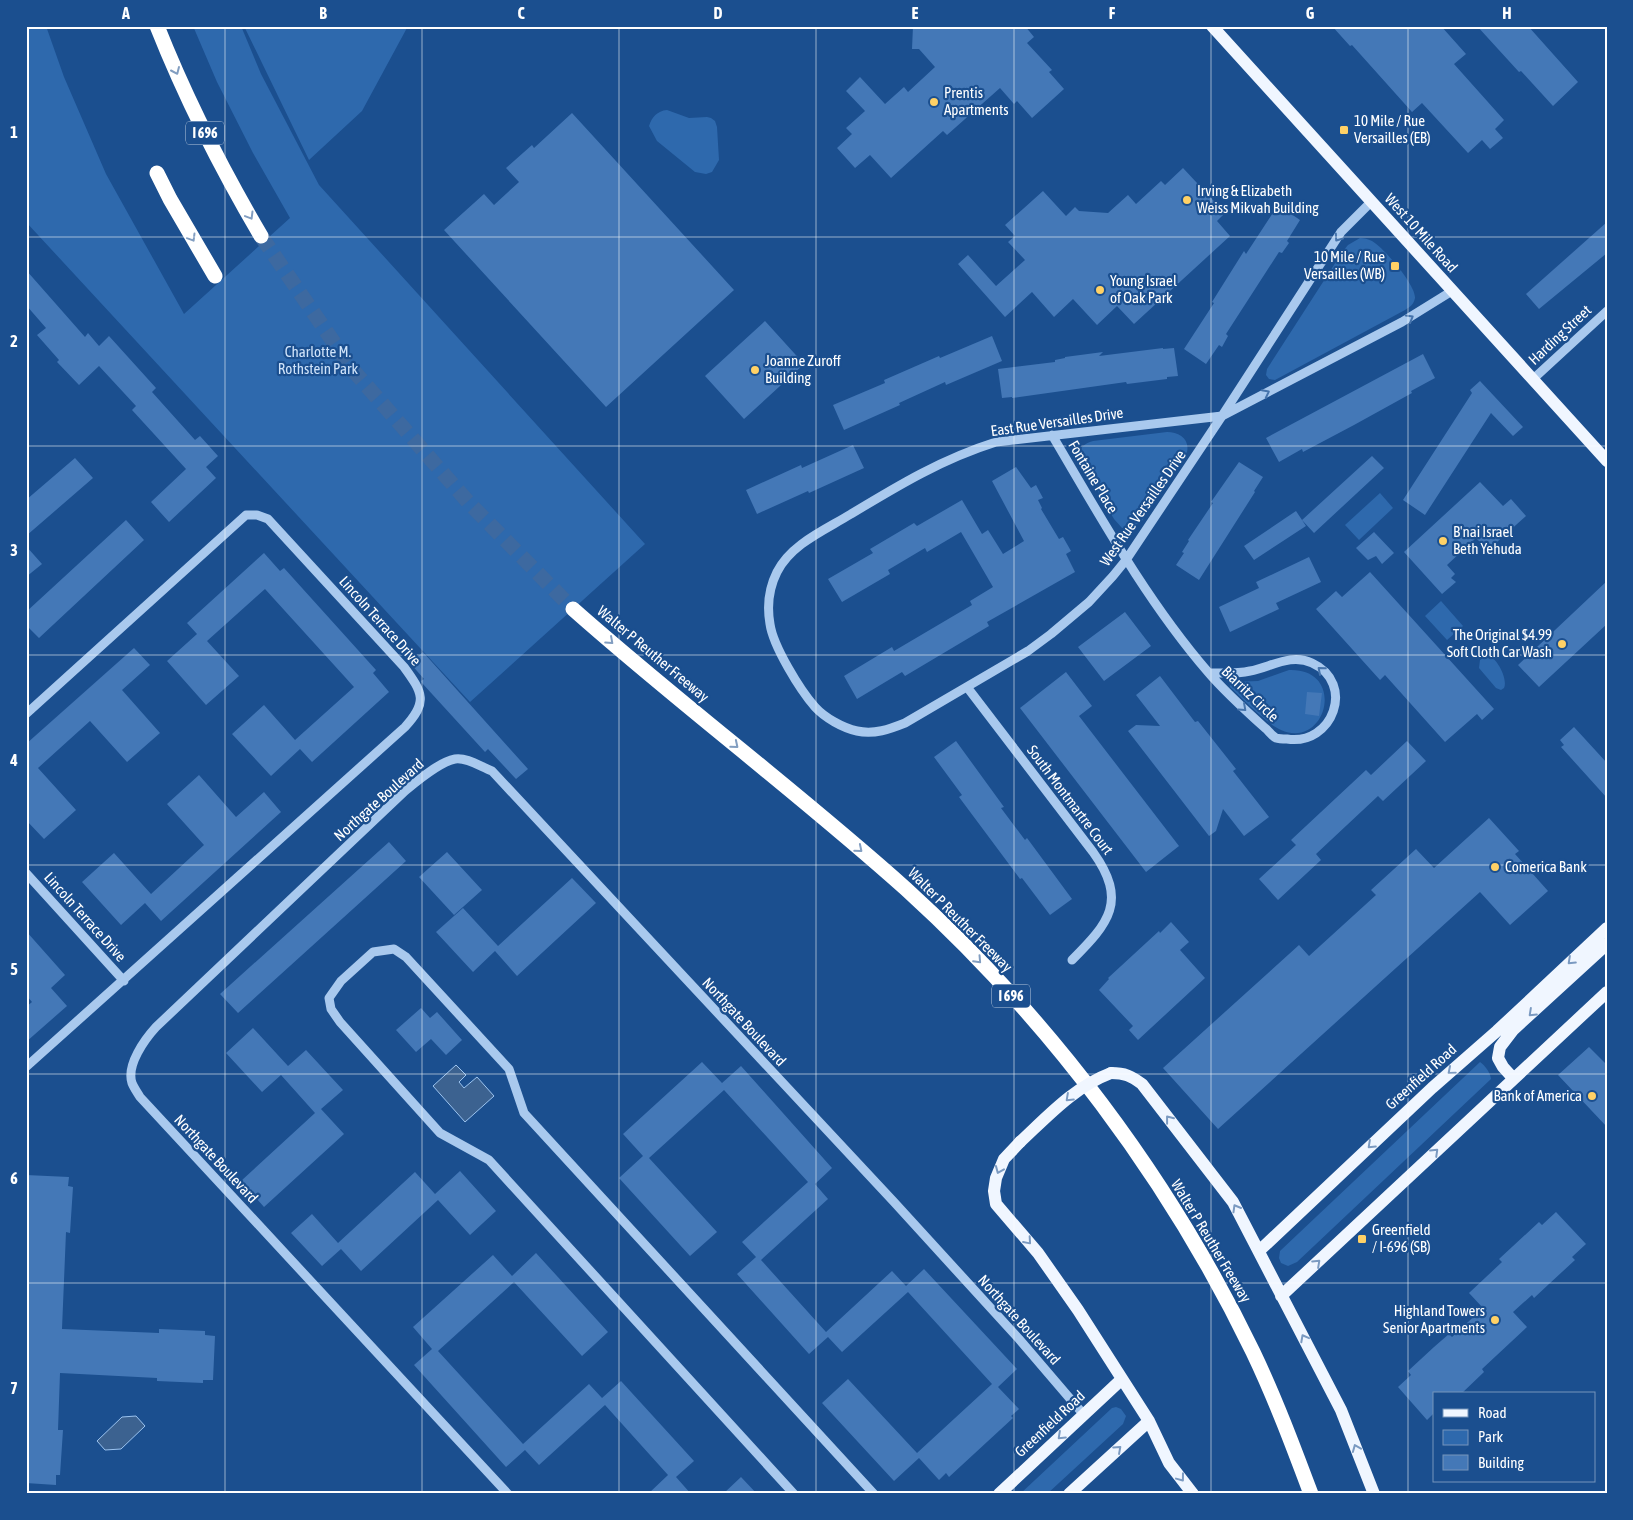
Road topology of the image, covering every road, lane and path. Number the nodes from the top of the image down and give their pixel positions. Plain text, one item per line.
1 (157, 26) edge
2 (1212, 26) edge
3 (156, 173) dead end
4 (1370, 202) junction
5 (261, 236) tunnel mouth
6 (215, 276) dead end
7 (1452, 291) junction
8 (1607, 311) edge
9 (1532, 380) junction
10 (1222, 416) junction
11 (1052, 434) junction
12 (1607, 461) edge
13 (1126, 560) junction
14 (573, 609) tunnel mouth
15 (791, 670) joint
16 (1209, 673) junction
17 (967, 687) junction
18 (26, 714) edge
19 (26, 873) edge
20 (1607, 928) edge
21 (1607, 944) edge
22 (1072, 960) dead end
23 (124, 980) junction
24 (1607, 983) edge
25 (1605, 994) edge
26 (26, 1067) edge
27 (1513, 1078) junction
28 (1259, 1251) junction
29 (1281, 1296) junction
30 (1122, 1379) junction
31 (1084, 1415) junction
32 (1149, 1421) junction
33 (508, 1494) edge
34 (794, 1494) edge
35 (874, 1494) edge
36 (1000, 1494) edge
37 (1069, 1494) edge
38 (1193, 1494) edge
39 (1312, 1494) edge
40 (1374, 1494) edge

1 -> 5 highway, I 696
2 - 4 main road, West 10 Mile Road
3 -> 6 highway
4 - 7 main road, West 10 Mile Road
4 -> 10 street
7 - 9 main road, West 10 Mile Road
10 -> 7 street, West Rue Versailles Drive
8 - 9 street, Harding Street
9 - 12 main road, West 10 Mile Road
10 - 11 street, East Rue Versailles Drive
10 - 13 street, West Rue Versailles Drive
11 - 13 street, Fontaine Place
11 - 15 street, East Rue Versailles Drive
13 - 16 street, Biarritz Circle
13 - 17 street, West Rue Versailles Drive
14 -> 39 highway, Walter P Reuther Freeway / I 696
15 - 17 street, West Rue Versailles Drive
16 -> 16 street, Biarritz Circle
17 - 22 street, South Montmartre Court
18 - 23 street, Lincoln Terrace Drive
19 - 23 street, Lincoln Terrace Drive
20 -> 28 main road, Greenfield Road
21 -> 27 main road
23 - 26 street, Lincoln Terrace Drive
24 - 25 main road
25 - 27 main road
29 -> 27 main road
28 - 29 main road
28 -> 30 main road, bridge
40 -> 29 main road
30 - 31 main road, Greenfield Road
30 - 32 main road
31 - 33 street, Northgate Boulevard
31 -> 36 main road, Greenfield Road
37 -> 32 main road
32 -> 38 main road
34 - 35 street

